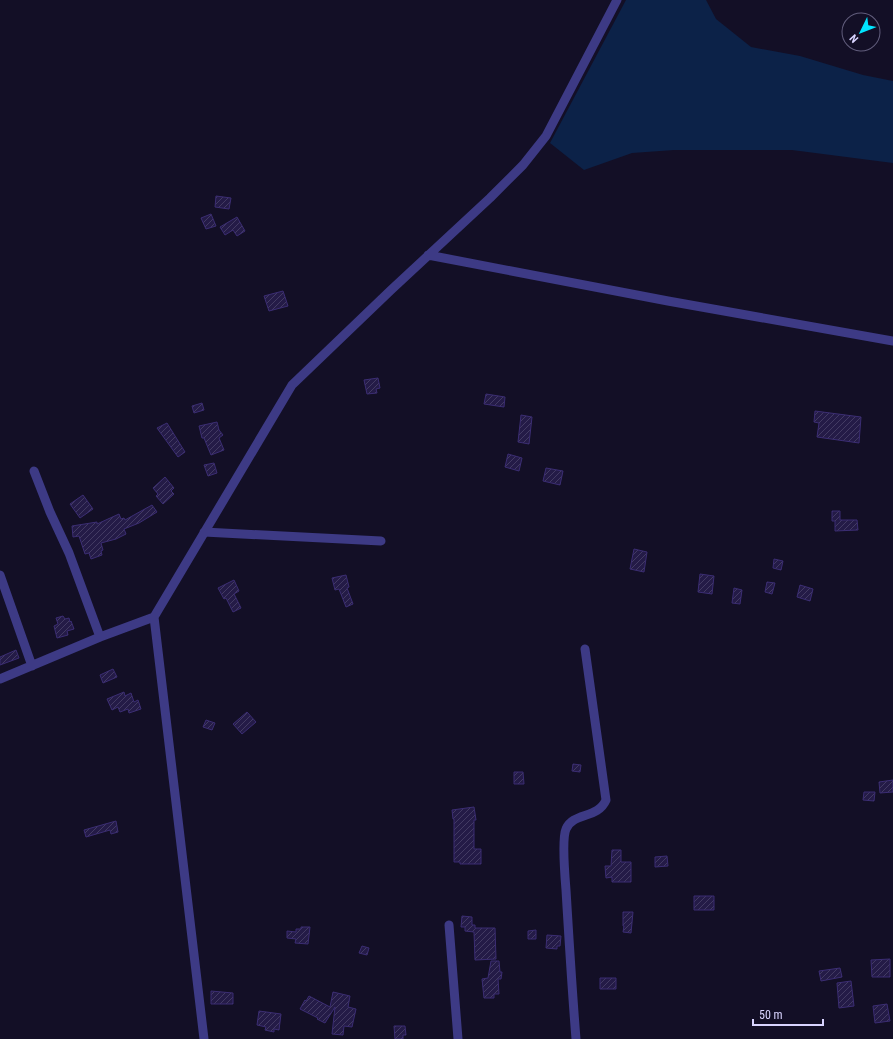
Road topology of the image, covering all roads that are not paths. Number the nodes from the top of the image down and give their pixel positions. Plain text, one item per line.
1 (618, 0) edge
2 (428, 255) junction
3 (893, 341) edge
4 (34, 471) dead end
5 (204, 532) junction
6 (381, 541) dead end
7 (0, 575) edge
8 (154, 617) junction
9 (100, 637) junction
10 (585, 649) dead end
11 (32, 666) junction
12 (0, 680) edge
13 (449, 925) dead end
14 (204, 1039) edge
15 (458, 1039) edge
16 (576, 1039) edge

1 - 2 street
2 - 3 street
2 - 5 street
4 - 9 street
5 - 6 street
5 - 8 street
7 - 11 street
8 - 9 street
8 - 14 street
9 - 11 street
10 - 16 street
11 - 12 street
13 - 15 street

